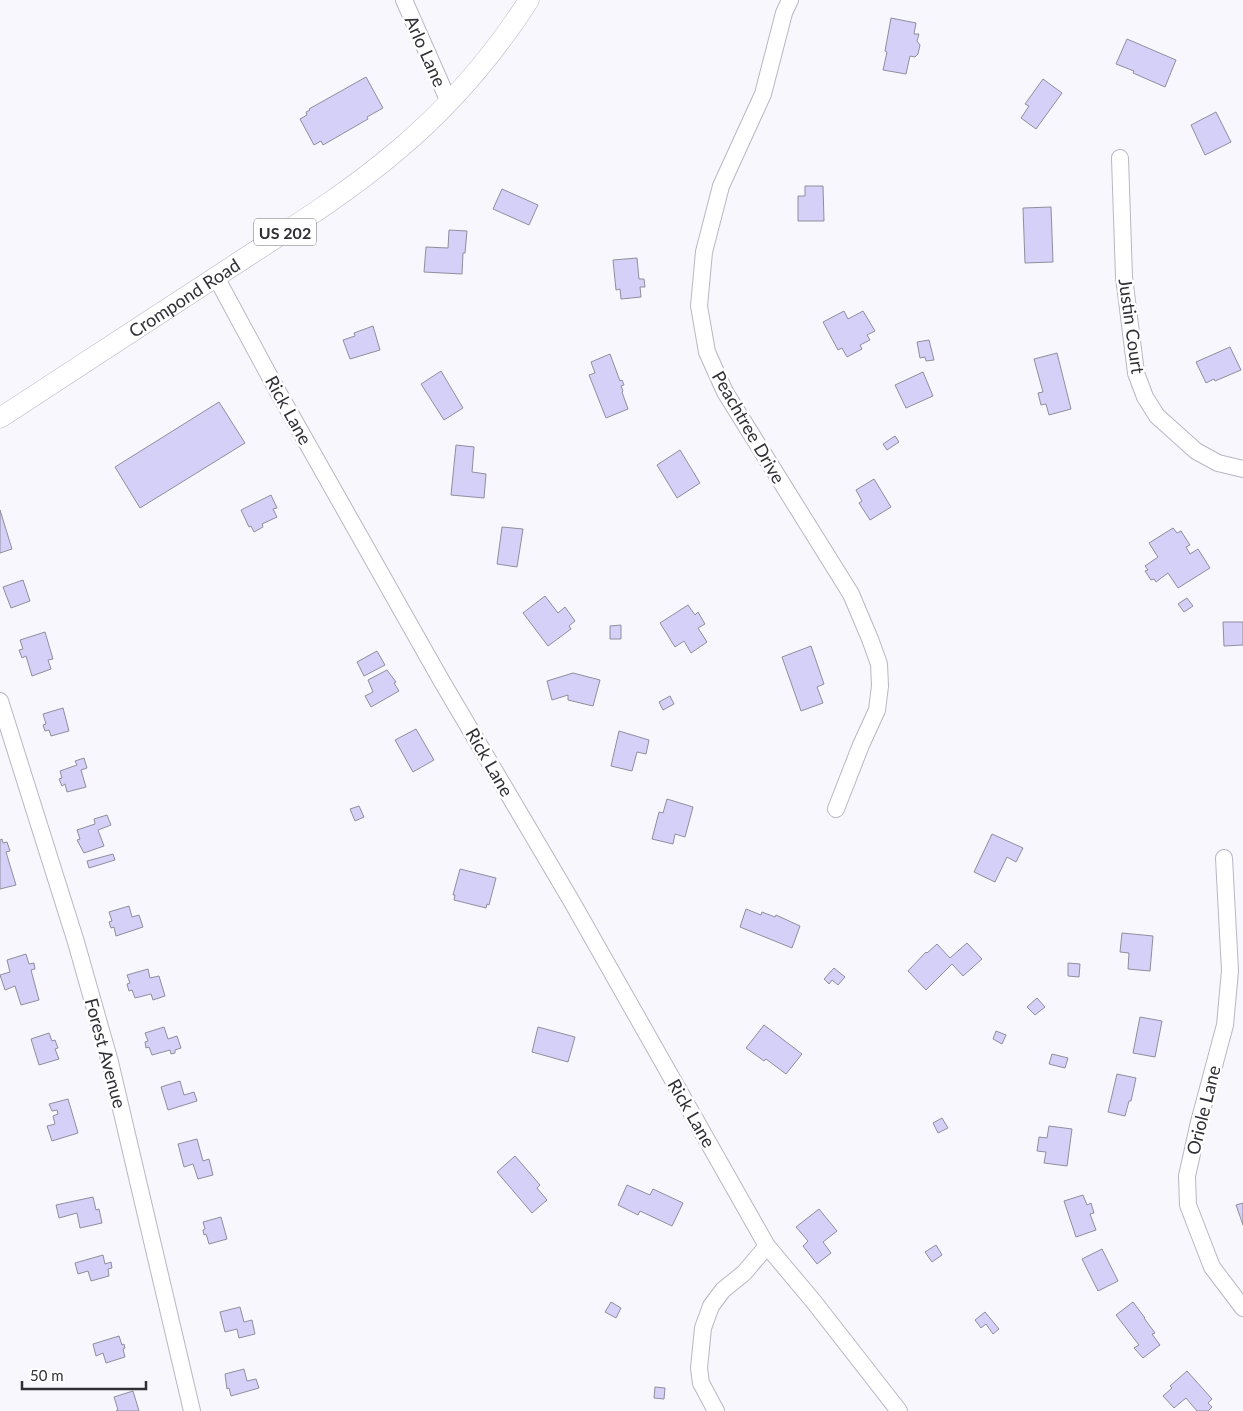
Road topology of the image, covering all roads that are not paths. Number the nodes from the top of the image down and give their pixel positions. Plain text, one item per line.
1 (404, 0) edge
2 (529, 0) edge
3 (790, 0) edge
4 (449, 102) junction
5 (1120, 158) dead end
6 (216, 276) junction
7 (0, 418) edge
8 (1243, 469) edge
9 (0, 701) edge
10 (836, 809) dead end
11 (1224, 858) dead end
12 (1236, 971) edge
13 (767, 1246) junction
14 (1243, 1308) edge
15 (713, 1409) edge
16 (192, 1411) edge
17 (899, 1411) edge

1 - 4 street, Arlo Lane
2 - 4 main road, Crompond Road / US 202
3 - 10 street, Peachtree Drive
4 - 6 main road, Crompond Road / US 202
5 - 8 street, Justin Court
6 - 7 main road, Crompond Road / US 202
6 - 13 street, Rick Lane
9 - 16 street, Forest Avenue
11 - 12 street, Oriole Lane
12 - 14 street, Oriole Lane
13 - 15 street
13 - 17 street, Rick Lane

